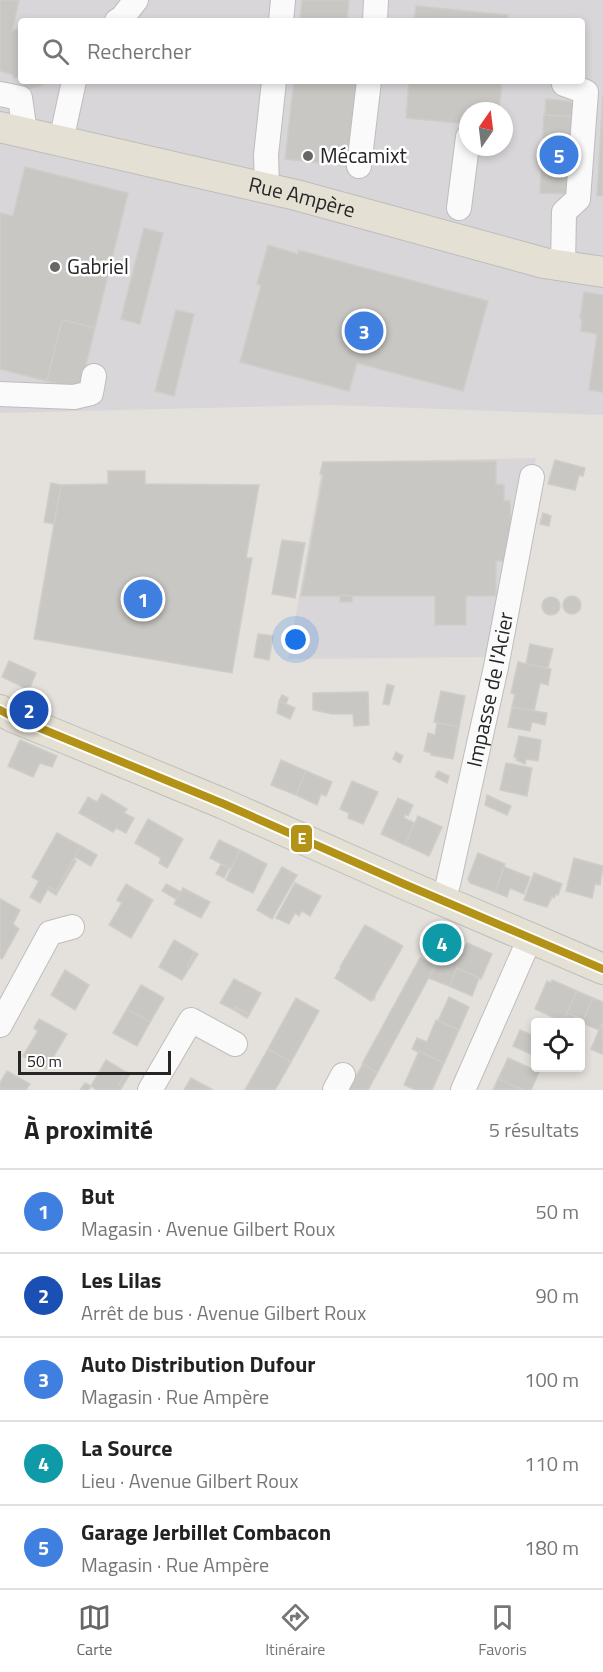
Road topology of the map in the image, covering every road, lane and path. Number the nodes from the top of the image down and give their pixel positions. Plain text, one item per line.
1 (136, 0) edge
2 (284, 0) edge
3 (376, 0) edge
4 (122, 18) edge
5 (281, 18) edge
6 (375, 18) edge
7 (73, 84) edge
8 (274, 84) edge
9 (369, 84) edge
10 (564, 84) dead end
11 (0, 94) edge
12 (12, 129) edge
13 (61, 141) junction
14 (466, 156) edge
15 (359, 166) dead end
16 (267, 188) junction
17 (459, 208) dead end
18 (563, 266) junction
19 (603, 272) edge
20 (94, 376) dead end
21 (0, 394) edge
22 (532, 477) dead end
23 (4, 719) edge
24 (442, 900) junction
25 (72, 927) dead end
26 (530, 938) junction
27 (603, 969) edge
28 (0, 1025) edge
29 (235, 1044) dead end
30 (150, 1090) edge
31 (463, 1090) edge

1 - 4 street
2 - 5 street
3 - 6 street
7 - 13 street
8 - 16 street
9 - 15 street
10 - 18 street
11 - 12 street
12 - 13 main road, Rue Ampère
13 - 16 main road, Rue Ampère
14 - 17 street
16 - 18 main road, Rue Ampère
18 - 19 main road, Rue Ampère
20 - 21 street
22 - 24 street, Impasse de l'Acier
23 - 24 main road
24 - 26 main road
25 - 28 street
26 - 27 main road
26 - 31 street
29 - 30 street

